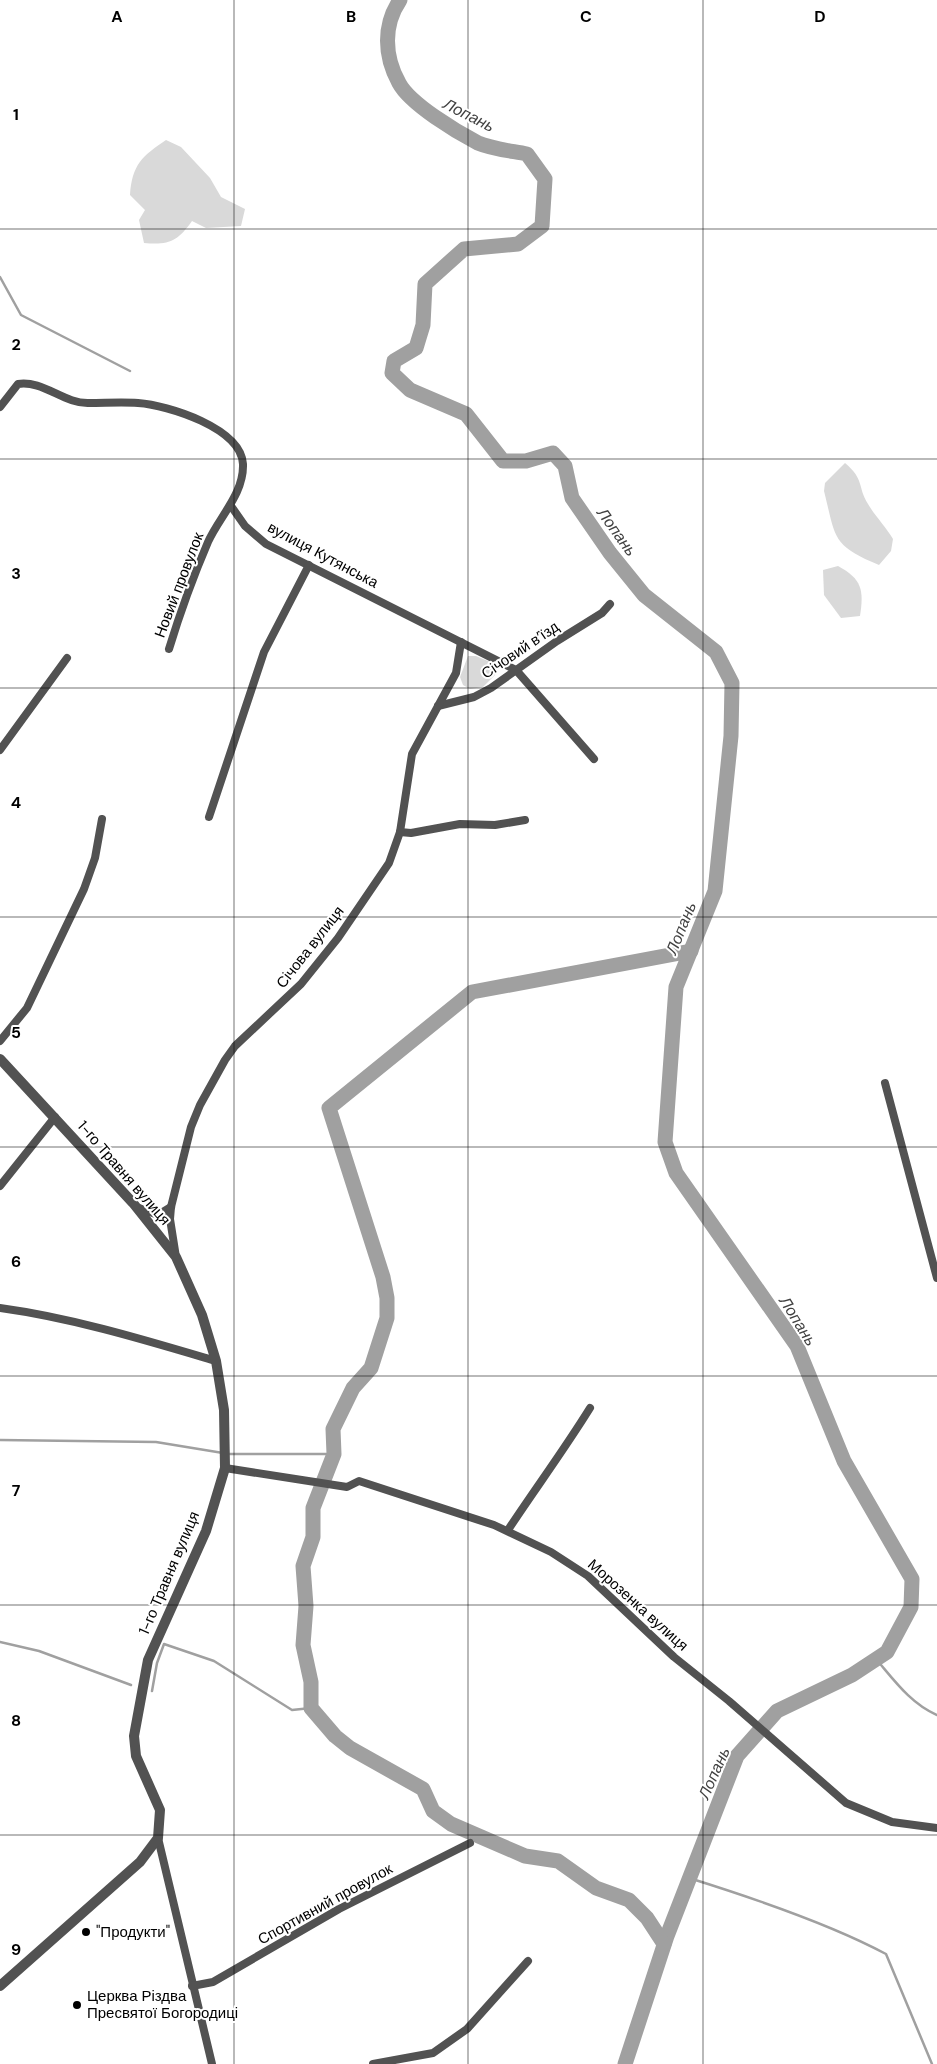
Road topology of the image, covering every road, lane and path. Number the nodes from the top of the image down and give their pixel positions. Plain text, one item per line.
1 (1, 403) edge
2 (231, 506) junction
3 (309, 565) junction
4 (610, 604) dead end
5 (461, 642) junction
6 (169, 649) dead end
7 (67, 658) dead end
8 (516, 670) junction
9 (438, 706) junction
10 (0, 750) edge
11 (594, 759) dead end
12 (209, 818) dead end
13 (102, 819) dead end
14 (525, 820) dead end
15 (400, 832) junction
16 (0, 1040) edge
17 (0, 1059) edge
18 (885, 1083) dead end
19 (55, 1117) junction
20 (0, 1186) edge
21 (171, 1207) junction
22 (138, 1208) junction
23 (176, 1258) junction
24 (937, 1278) edge
25 (0, 1308) edge
26 (216, 1362) junction
27 (590, 1408) dead end
28 (225, 1468) junction
29 (508, 1530) junction
30 (937, 1828) edge
31 (158, 1838) junction
32 (470, 1843) dead end
33 (528, 1961) dead end
34 (0, 1986) edge
35 (192, 1986) junction
36 (212, 2064) edge
37 (373, 2064) edge

1 - 2 street
2 - 3 street, вулиця Кутянська
2 - 6 street, Новий провулок
3 - 5 street, вулиця Кутянська
3 - 12 street
4 - 8 street, Січовий в’їзд
5 - 8 street, вулиця Кутянська
5 - 9 street, Січова вулиця
7 - 10 street
8 - 9 street, Січовий в’їзд
8 - 11 street, вулиця Кутянська
9 - 15 street, Січова вулиця
13 - 16 street
14 - 15 street
15 - 21 street, Січова вулиця
17 - 19 street, 1-го Травня вулиця
18 - 24 street
19 - 20 street
19 - 22 street, 1-го Травня вулиця
21 - 22 street
21 - 23 street, Січова вулиця
22 - 23 street, 1-го Травня вулиця
23 - 26 street, 1-го Травня вулиця
25 - 26 street
26 - 28 street, 1-го Травня вулиця
27 - 29 street
28 - 29 street, Морозенка вулиця
28 - 31 street, 1-го Травня вулиця
29 - 30 street, Морозенка вулиця
31 - 34 street
31 - 35 street, 1-го Травня вулиця
32 - 35 street, Спортивний провулок
33 - 37 street
35 - 36 street, 1-го Травня вулиця

